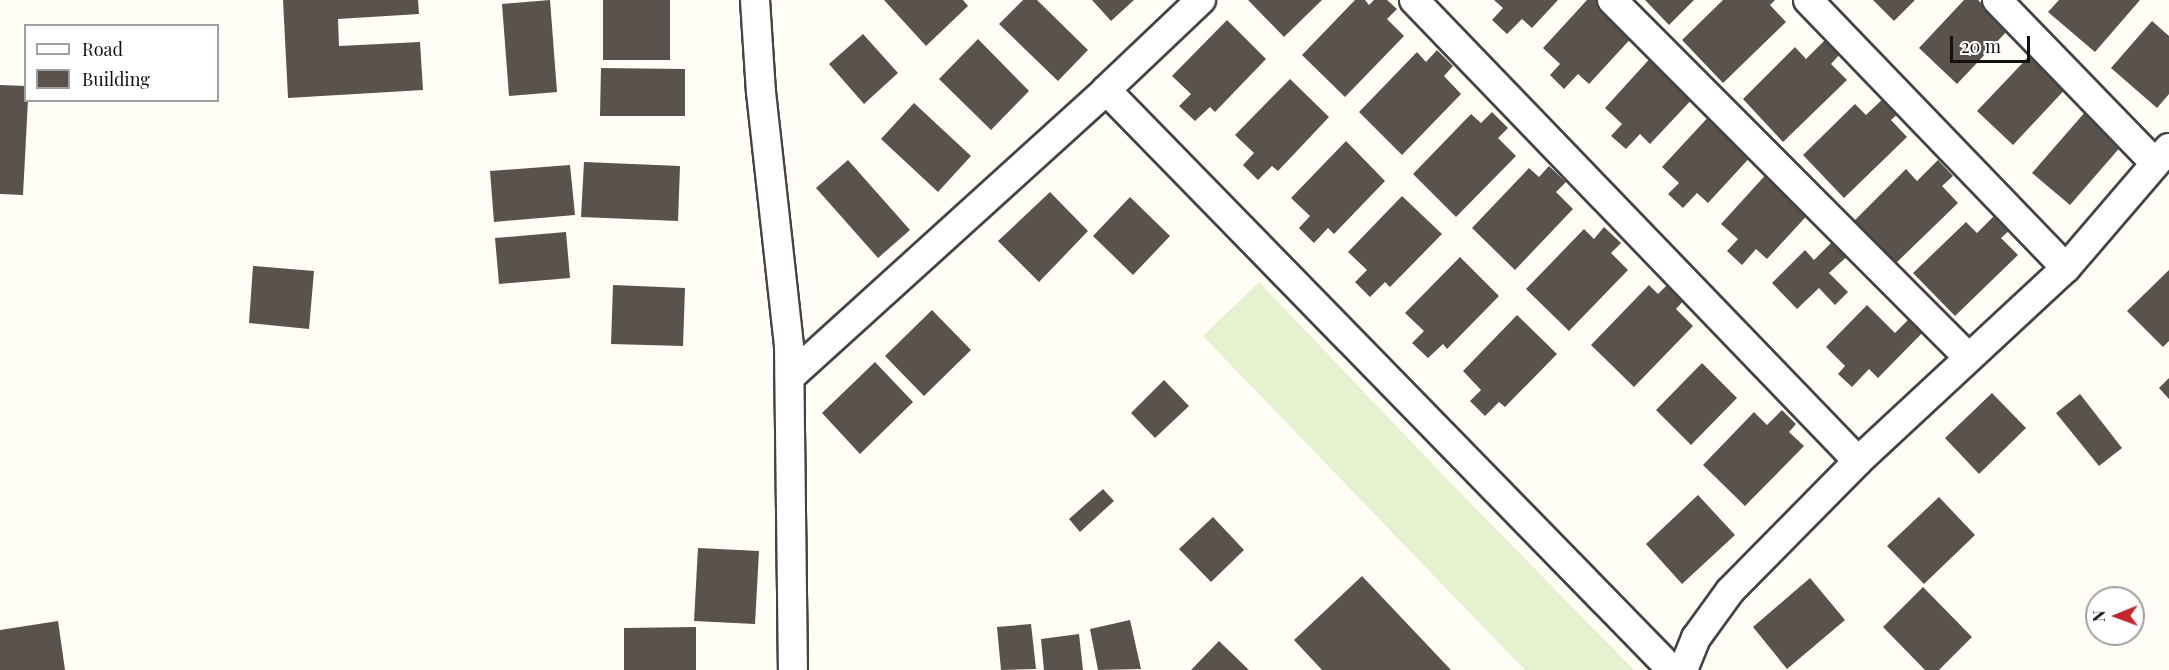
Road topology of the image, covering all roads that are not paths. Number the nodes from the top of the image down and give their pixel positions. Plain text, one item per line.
1 (1201, 0) edge
2 (1414, 0) edge
3 (1612, 0) edge
4 (1808, 0) edge
5 (1997, 0) edge
6 (762, 6) edge
7 (1106, 90) junction
8 (2162, 156) edge
9 (2066, 268) junction
10 (1968, 357) junction
11 (790, 377) junction
12 (1858, 461) junction
13 (793, 670) edge
14 (1672, 670) edge
15 (1683, 670) edge

1 - 7 street
2 - 12 street
3 - 10 street
4 - 9 street
5 - 8 street
6 - 11 street
7 - 11 street
7 - 14 street
8 - 9 street
9 - 10 street
10 - 12 street
11 - 13 street
12 - 15 street

